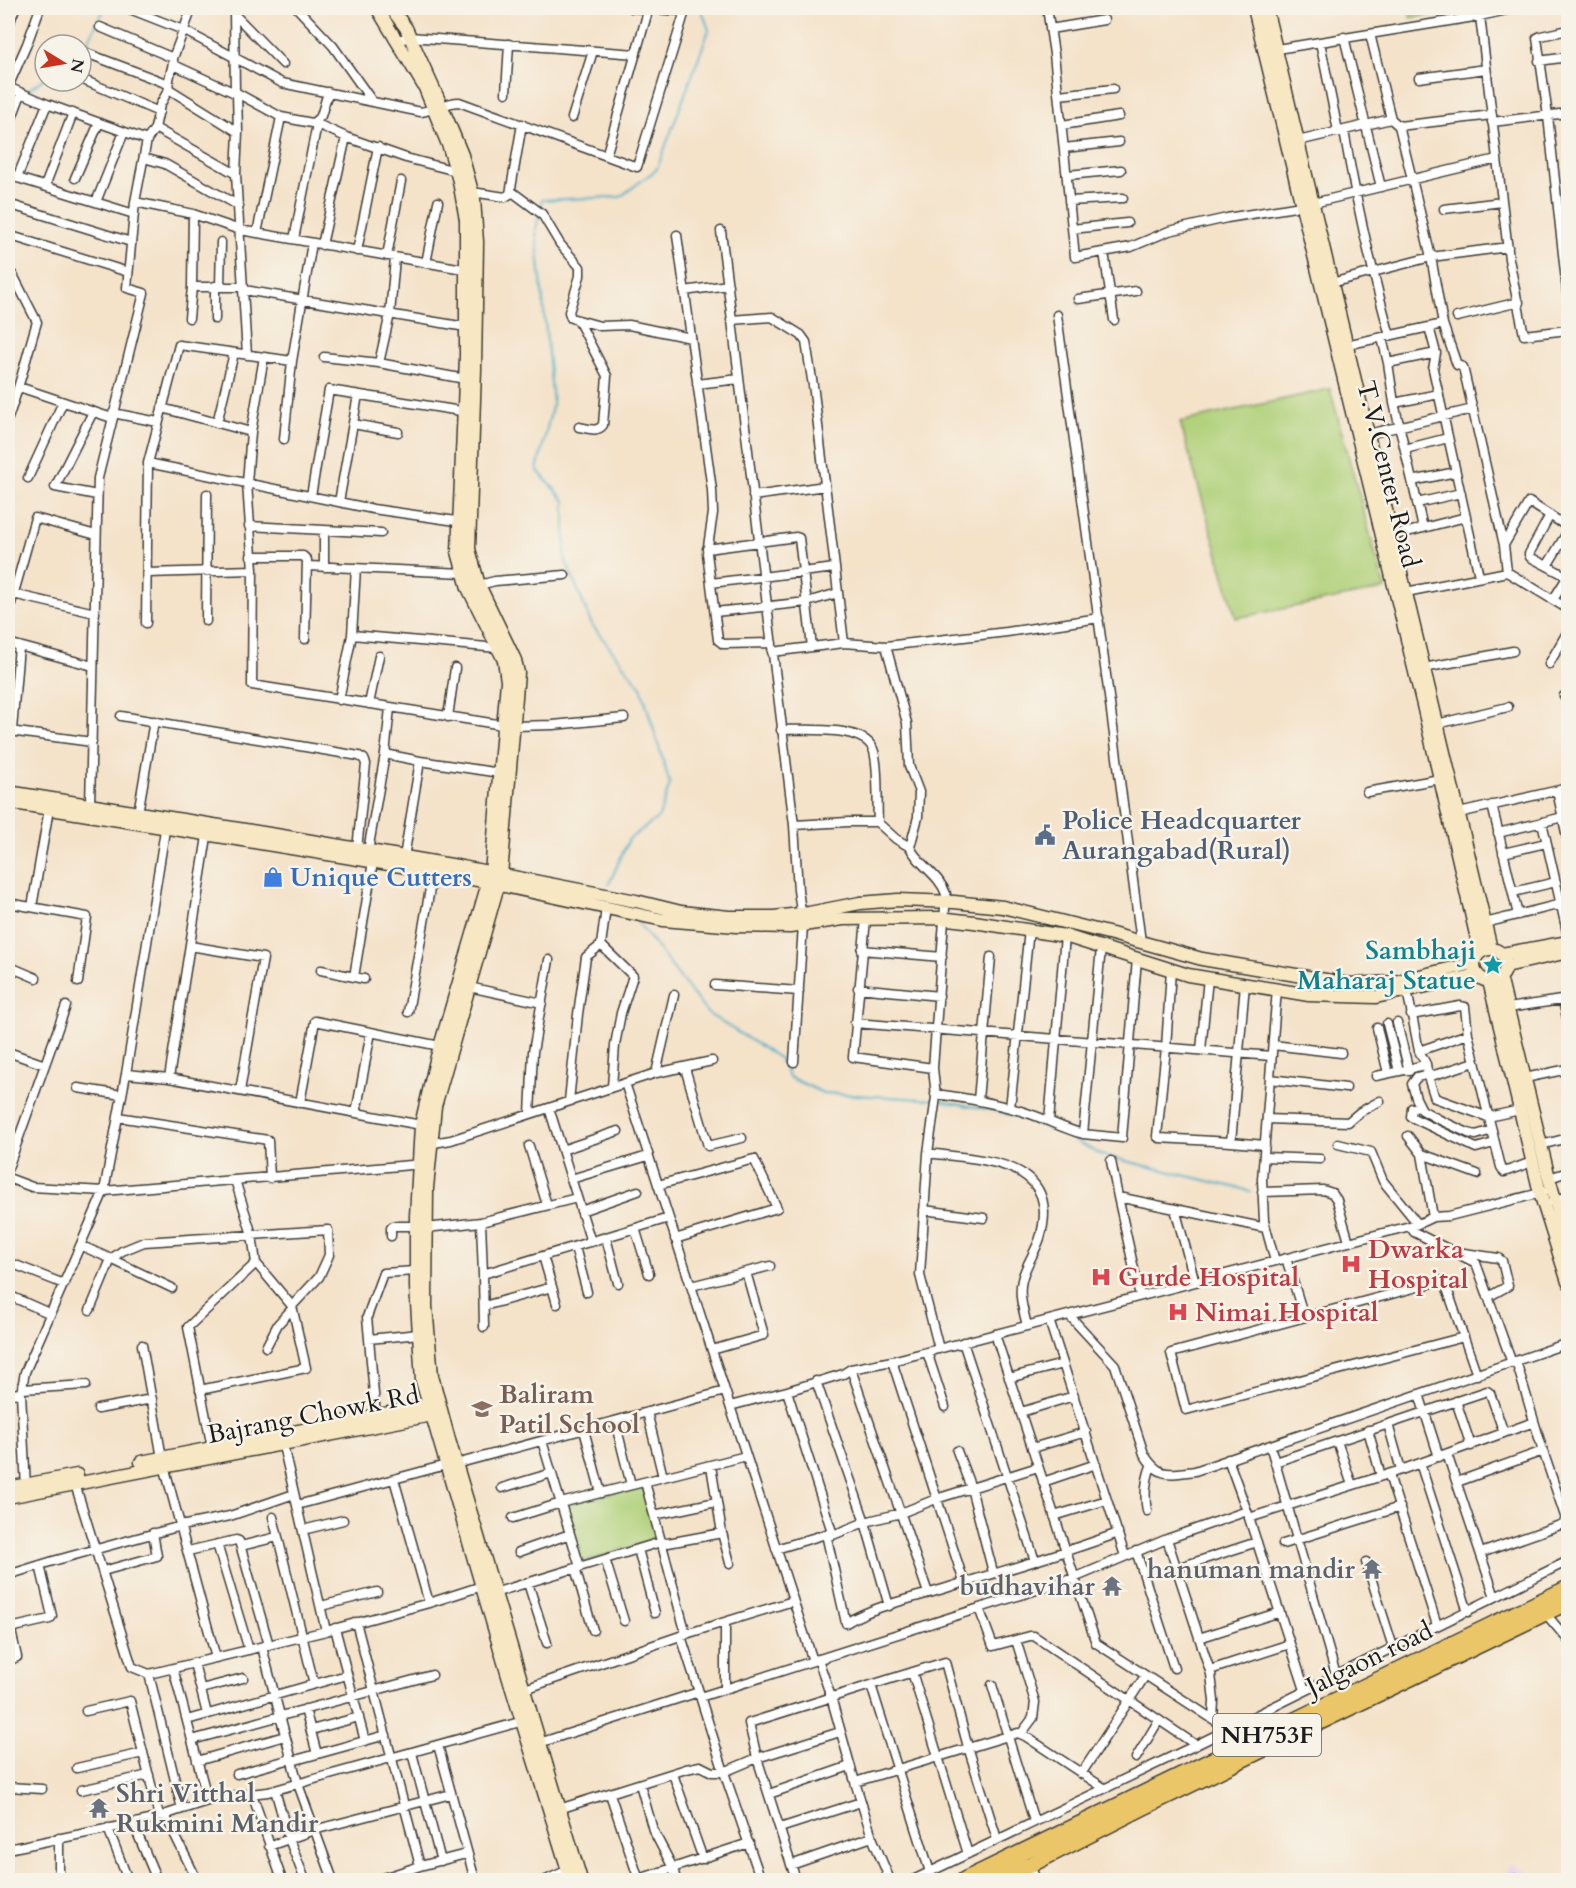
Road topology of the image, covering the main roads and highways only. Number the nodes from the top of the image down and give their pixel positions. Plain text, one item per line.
1 (1569, 1588) edge
2 (1569, 1602) edge
3 (964, 1881) edge
4 (992, 1881) edge

1 - 3 highway, Jalgaon road / NH753F
2 - 4 highway, Jalgaon road / NH753F

